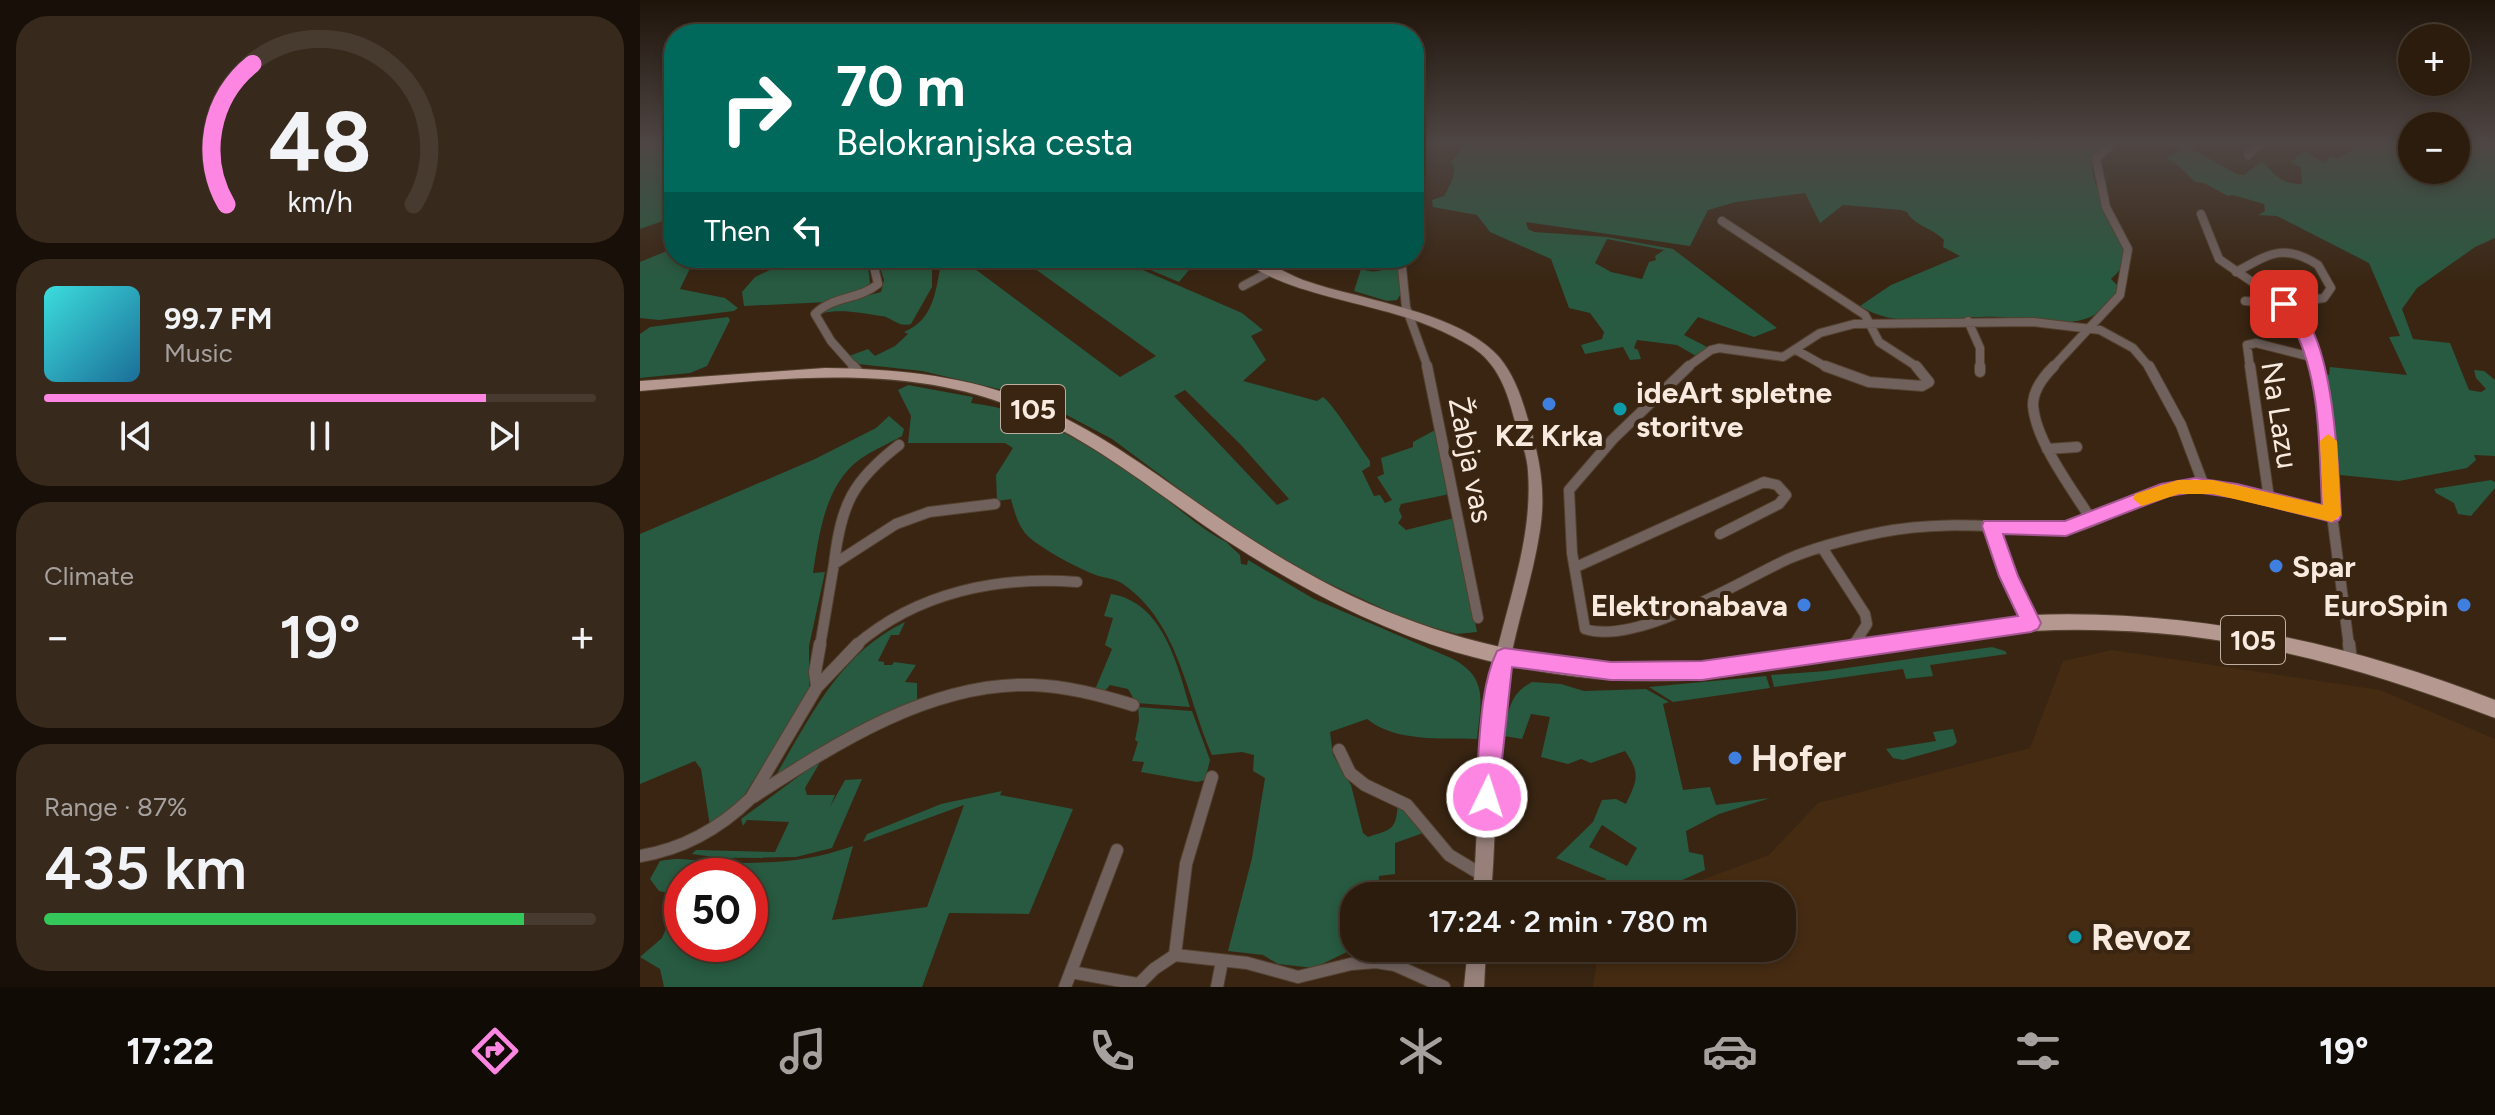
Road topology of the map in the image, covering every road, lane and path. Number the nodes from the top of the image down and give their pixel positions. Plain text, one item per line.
1 (2101, 189) edge
2 (2201, 214) dead end
3 (1722, 221) dead end
4 (874, 268) edge
5 (1265, 268) edge
6 (1402, 268) edge
7 (1271, 271) junction
8 (2236, 272) junction
9 (1243, 286) dead end
10 (2245, 301) dead end
11 (2284, 304) junction
12 (1409, 315) junction
13 (1869, 321) junction
14 (1968, 321) junction
15 (2093, 327) junction
16 (1796, 350) junction
17 (2315, 358) junction
18 (1980, 372) dead end
19 (859, 373) junction
20 (640, 386) edge
21 (899, 445) dead end
22 (2077, 447) dead end
23 (2047, 449) junction
24 (2204, 486) junction
25 (2269, 498) junction
26 (995, 504) dead end
27 (2332, 515) junction
28 (2091, 519) junction
29 (1991, 526) junction
30 (1720, 534) dead end
31 (1823, 549) junction
32 (834, 564) junction
33 (1576, 567) junction
34 (1077, 582) dead end
35 (1478, 618) dead end
36 (2031, 623) junction
37 (1851, 649) junction
38 (1504, 657) junction
39 (2351, 661) junction
40 (817, 687) junction
41 (1133, 705) dead end
42 (2495, 709) edge
43 (1339, 750) dead end
44 (1212, 777) dead end
45 (751, 798) junction
46 (1117, 850) dead end
47 (640, 856) edge
48 (1484, 876) junction
49 (1483, 882) edge
50 (1175, 955) junction
51 (1222, 961) junction
52 (1476, 962) edge
53 (1071, 972) junction
54 (1136, 986) edge
55 (1065, 987) edge
56 (1217, 987) edge
57 (1444, 987) edge
58 (1474, 987) edge

1 - 15 street
2 - 8 street
3 - 13 street
4 - 19 street
5 - 7 main road
6 - 12 street, Žabja vas
7 - 9 street
7 - 12 main road
8 - 11 street
8 - 11 street
10 - 11 street
11 - 17 street
12 - 35 street, Žabja vas
12 - 38 main road
13 - 14 street
13 - 16 street
13 - 16 street
14 - 15 street
14 - 18 street
15 - 23 street
15 - 24 street
16 - 33 street
17 - 25 street, Na Lazu
17 - 27 street, Na Lazu
19 - 20 main road, 105
19 - 38 main road, 105
21 - 32 street
22 - 23 street
23 - 28 street
24 - 25 street, Na Lazu
24 - 28 street, Na Lazu
25 - 27 street, Na Lazu
26 - 32 street
27 - 39 street
28 - 29 street, Na Lazu
29 - 31 street, Na Lazu
29 - 36 street
30 - 33 street
31 - 33 street, Na Lazu
31 - 37 street
32 - 40 street
34 - 40 street
36 - 37 main road, 105
36 - 39 main road, 105
37 - 38 main road, 105
38 - 48 main road
39 - 42 main road, 105
40 - 45 street
41 - 45 street
43 - 48 street
44 - 50 street
45 - 47 street
46 - 53 street
48 - 49 main road
50 - 51 street
50 - 54 street
51 - 56 street
51 - 57 street
52 - 58 main road
53 - 54 street
53 - 55 street

